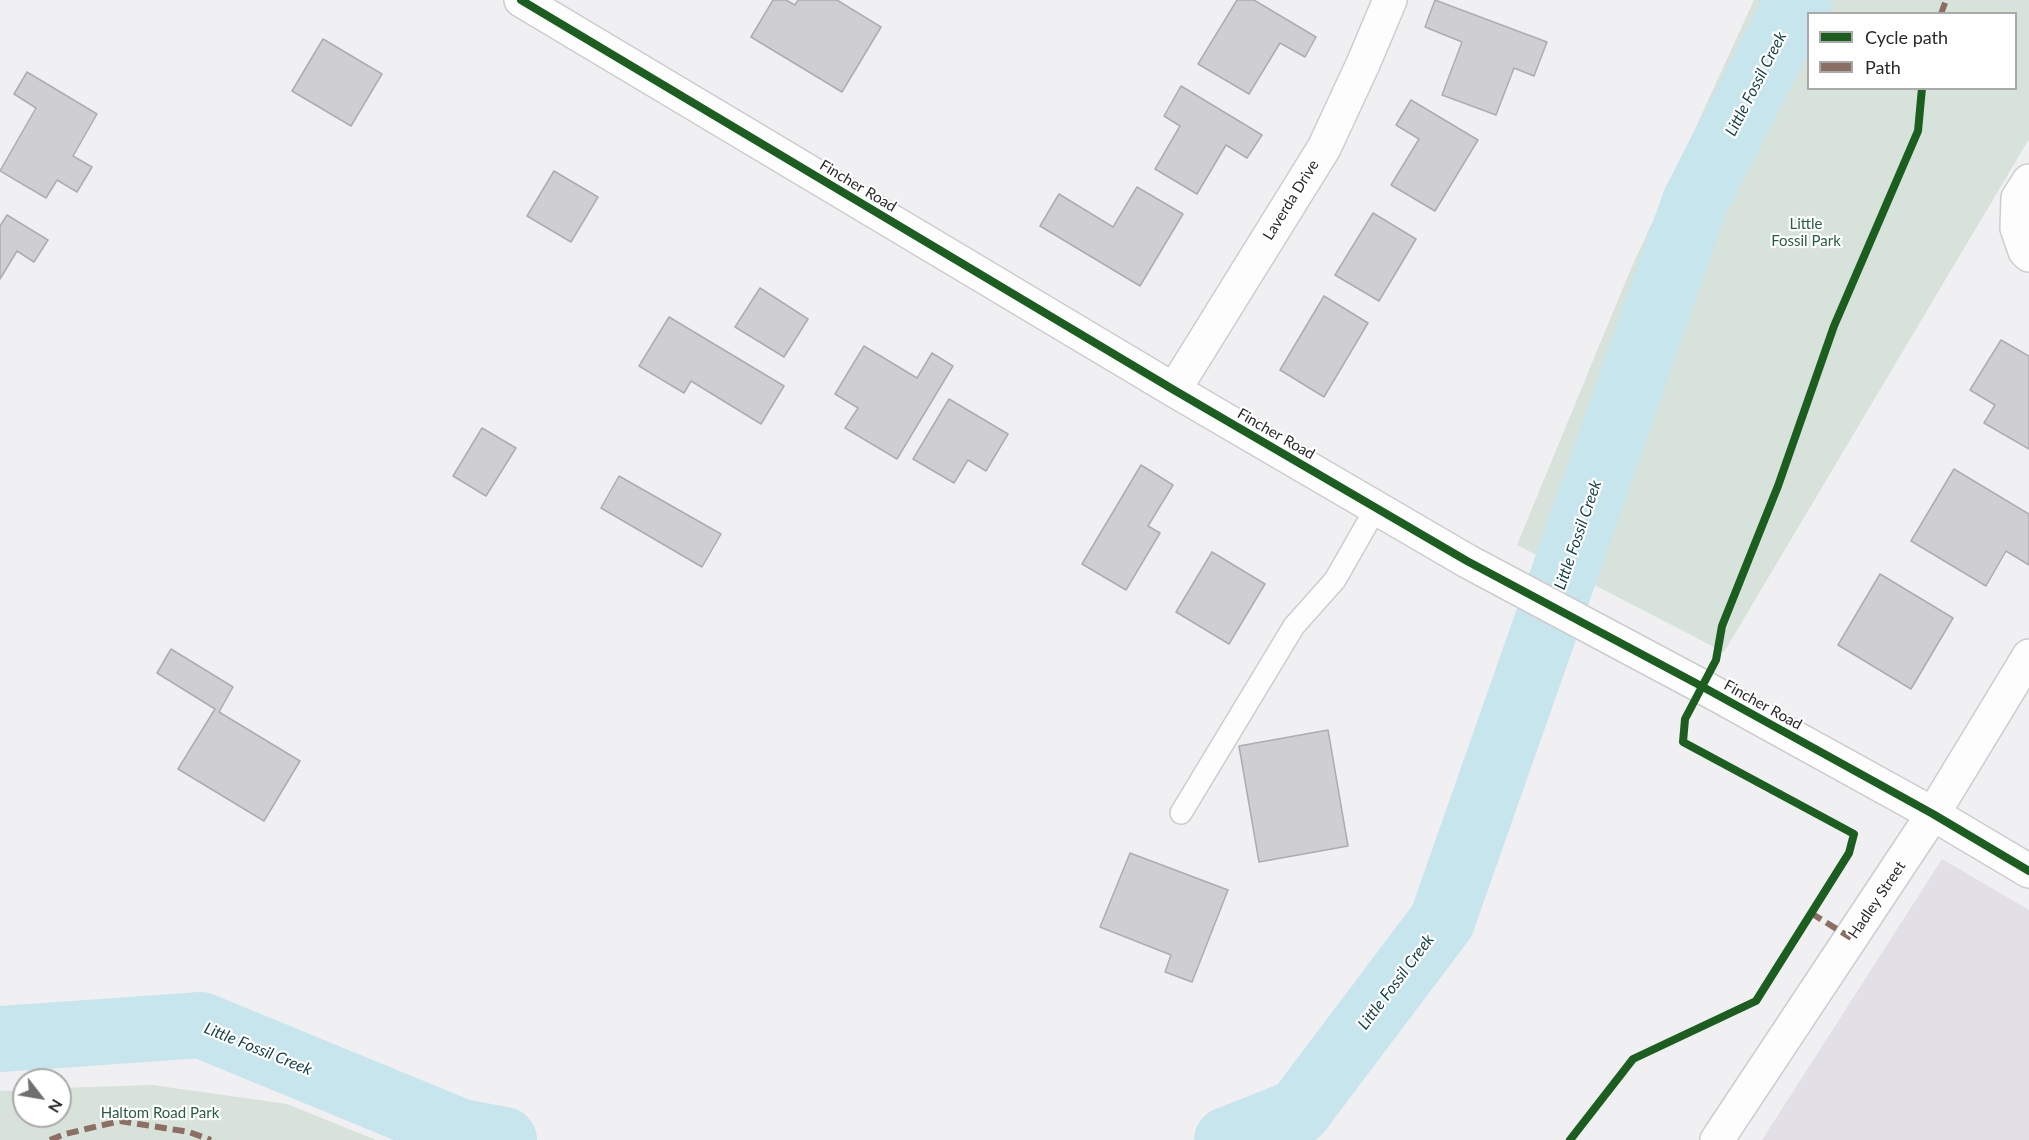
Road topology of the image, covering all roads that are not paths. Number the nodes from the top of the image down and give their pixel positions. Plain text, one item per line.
1 (521, 0) edge
2 (1390, 0) edge
3 (2029, 181) edge
4 (2029, 255) edge
5 (1174, 390) junction
6 (1376, 508) junction
7 (2029, 656) edge
8 (1181, 813) dead end
9 (1933, 814) junction
10 (2029, 871) edge
11 (1717, 1140) edge

1 - 5 street, Fincher Road
2 - 5 street, Laverda Drive
3 - 4 street
5 - 6 street, Fincher Road
6 - 8 lane
6 - 9 street, Fincher Road
7 - 9 street, Hadley Street
9 - 10 street, Fincher Road
9 - 11 street, Hadley Street

